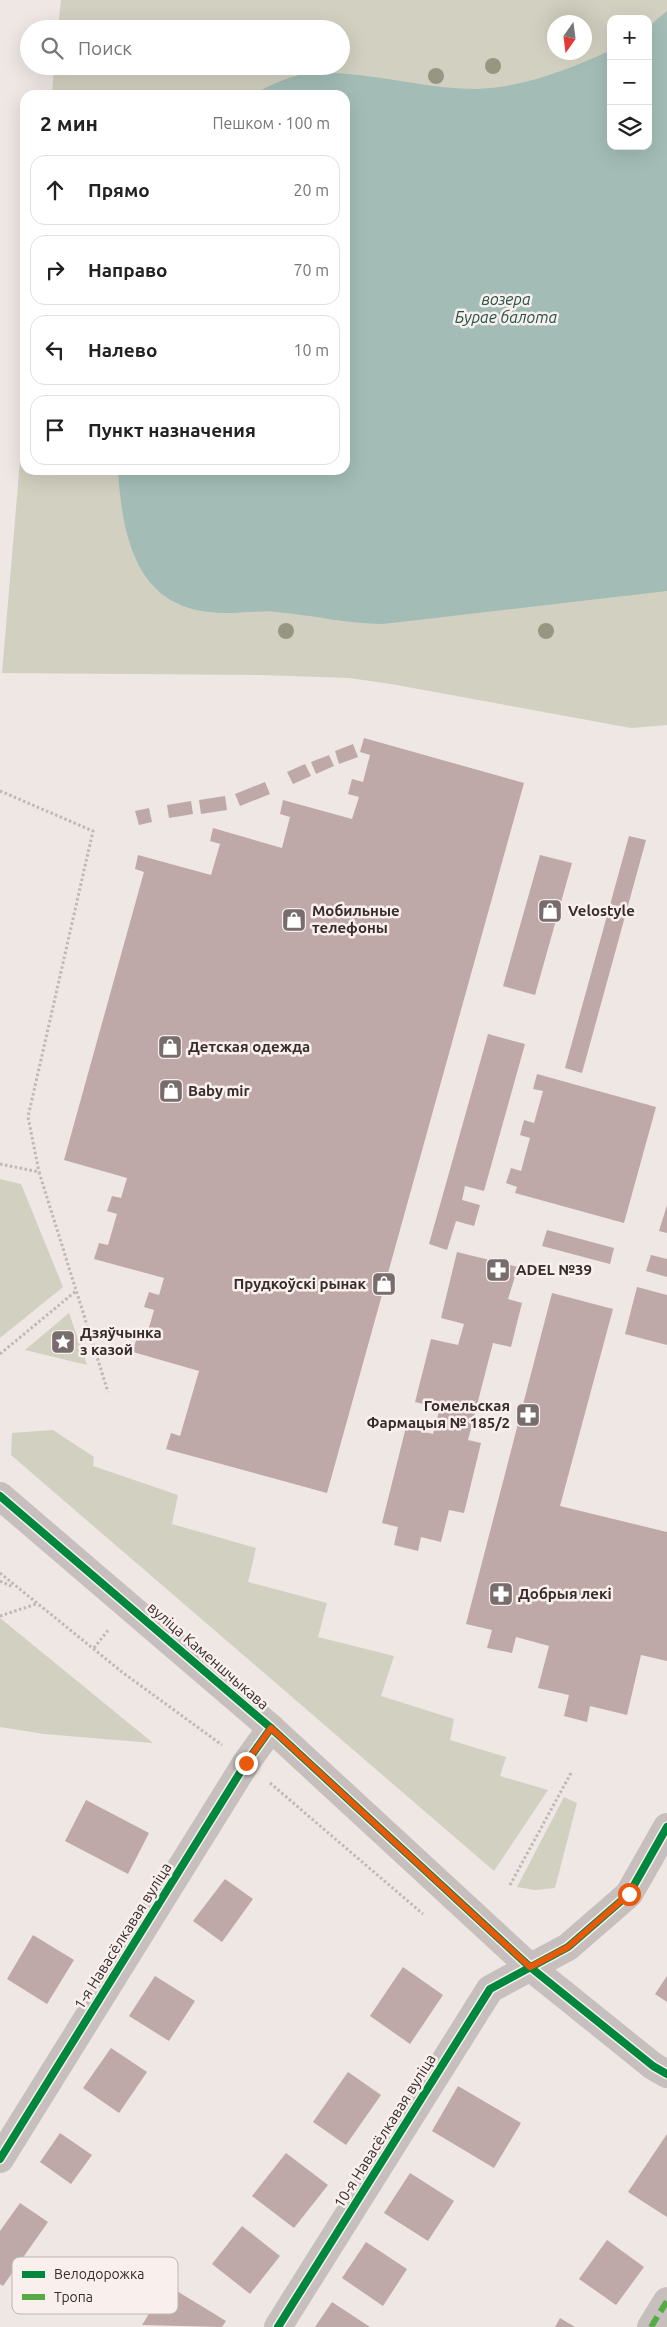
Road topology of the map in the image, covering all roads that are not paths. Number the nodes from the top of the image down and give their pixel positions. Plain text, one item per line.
1 (0, 1496) edge
2 (271, 1728) junction
3 (667, 1827) edge
4 (530, 1967) junction
5 (667, 2074) edge
6 (0, 2159) edge
7 (667, 2301) edge
8 (278, 2327) edge
9 (652, 2327) edge

1 - 2 street, вуліца Каменшчыкава
2 - 4 street, вуліца Каменшчыкава
2 - 6 street, 1-я Навасёлкавая вуліца
3 - 4 street, 10-я Навасёлкавая вуліца
4 - 5 street, вуліца Каменшчыкава
4 - 8 street, 10-я Навасёлкавая вуліца
7 - 9 street

